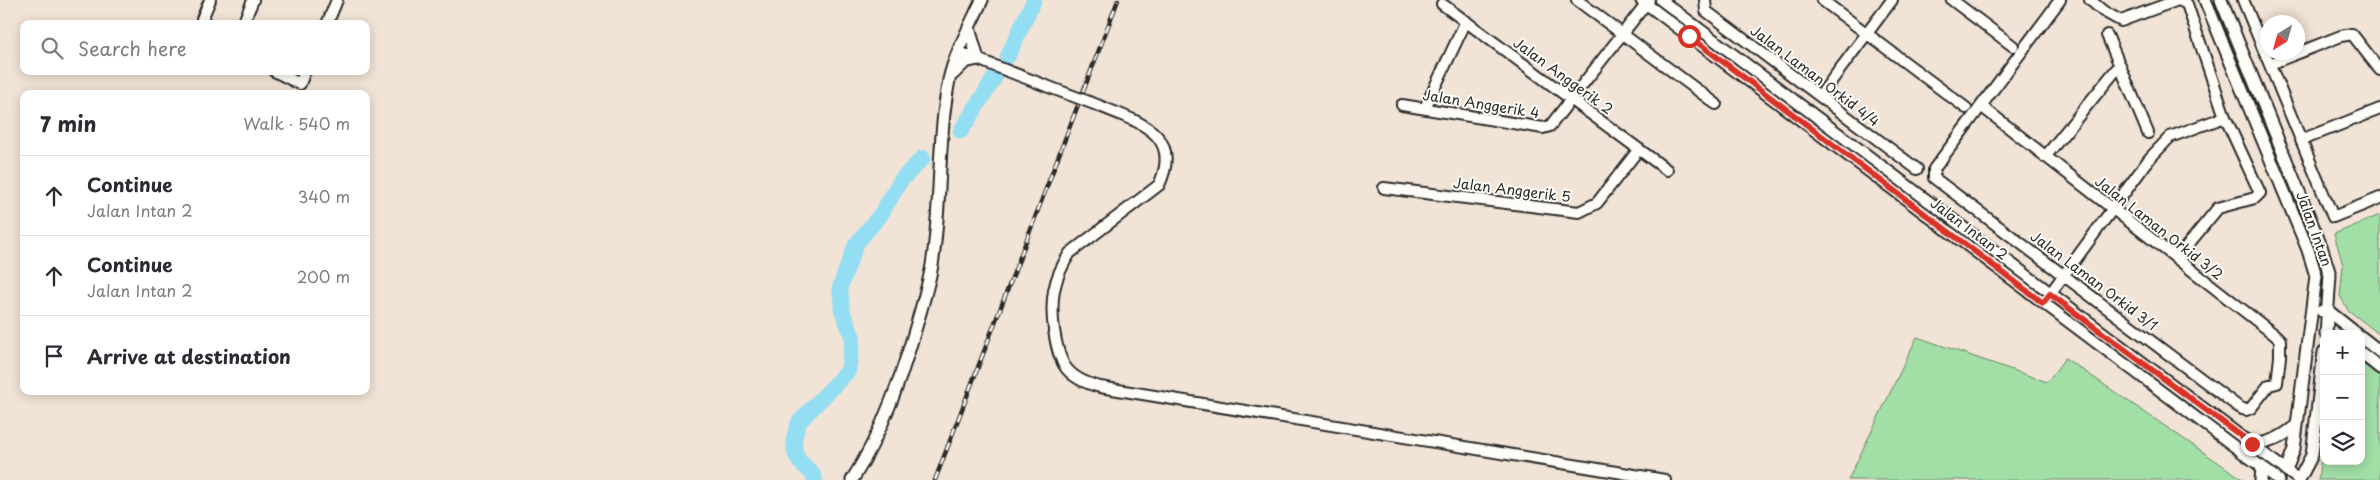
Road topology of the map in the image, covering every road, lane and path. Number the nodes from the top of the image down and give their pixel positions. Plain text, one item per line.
1 (210, 0) edge
2 (253, 0) edge
3 (337, 0) edge
4 (982, 0) edge
5 (1577, 0) edge
6 (1661, 0) edge
7 (1705, 0) edge
8 (1822, 0) edge
9 (1892, 0) edge
10 (1952, 0) edge
11 (2060, 0) edge
12 (2090, 0) edge
13 (2178, 0) edge
14 (2205, 0) edge
15 (2221, 0) edge
16 (2243, 0) edge
17 (1646, 1) edge
18 (1442, 4) dead end
19 (203, 20) edge
20 (245, 20) edge
21 (329, 20) edge
22 (1466, 21) junction
23 (969, 28) junction
24 (1623, 34) junction
25 (1866, 34) junction
26 (2107, 36) dead end
27 (2013, 46) dead end
28 (959, 52) junction
29 (978, 60) junction
30 (2270, 64) junction
31 (2120, 65) junction
32 (2380, 70) edge
33 (282, 75) edge
34 (303, 75) edge
35 (950, 78) junction
36 (1820, 96) junction
37 (1572, 100) junction
38 (1716, 104) dead end
39 (1402, 105) dead end
40 (1981, 106) junction
41 (1425, 108) junction
42 (1966, 108) dead end
43 (2380, 109) edge
44 (2224, 117) junction
45 (2148, 133) dead end
46 (2301, 140) junction
47 (1639, 149) junction
48 (2045, 157) junction
49 (1917, 169) dead end
50 (1667, 170) dead end
51 (1384, 188) dead end
52 (2380, 198) edge
53 (2112, 209) junction
54 (2177, 258) junction
55 (2063, 276) junction
56 (2046, 298) junction
57 (2313, 310) junction
58 (2328, 311) junction
59 (2312, 324) junction
60 (2326, 330) edge
61 (2352, 330) edge
62 (2365, 340) edge
63 (2380, 352) edge
64 (2365, 356) edge
65 (2380, 368) edge
66 (2321, 375) edge
67 (2269, 385) joint
68 (2297, 425) junction
69 (2252, 444) junction
70 (2262, 467) junction
71 (2282, 477) edge
72 (852, 480) edge
73 (1665, 480) edge
74 (2262, 480) edge
75 (2299, 480) edge

1 - 19 street
2 - 20 street
3 - 21 street
4 - 23 street
5 - 24 street
6 - 56 street, Jalan Intan 2
7 - 36 street, Jalan Laman Orkid 4/4
8 - 25 street
9 - 25 street
10 - 27 street
11 - 40 street
12 - 13 street
13 - 44 street
14 - 57 street, Jalan Intan
15 - 58 street, Jalan Intan
16 - 30 street
17 - 24 street
17 - 56 street, Jalan Intan 2
18 - 22 street, Jalan Anggerik 2
22 - 37 street, Jalan Anggerik 2
22 - 41 street
23 - 28 street
23 - 29 street
24 - 37 street
24 - 38 street
25 - 36 street
25 - 42 street
26 - 31 street
28 - 29 street
28 - 35 street
29 - 35 street
29 - 73 street, bridge
30 - 32 street
30 - 46 street
31 - 45 street
31 - 48 street
33 - 34 street
35 - 72 street
36 - 49 street, Jalan Laman Orkid 4/4
37 - 41 street, Jalan Anggerik 4
37 - 47 street, Jalan Anggerik 2
39 - 41 street, Jalan Anggerik 4
40 - 48 street, Jalan Laman Orkid 3/2
40 - 55 street, Jalan Laman Orkid 3/1
43 - 46 street
44 - 53 street
44 - 54 street
46 - 52 street
47 - 50 street, Jalan Anggerik 2
47 - 51 street, Jalan Anggerik 5
48 - 53 street, Jalan Laman Orkid 3/2
53 - 54 street, Jalan Laman Orkid 3/2
53 - 55 street
54 - 67 street, Jalan Laman Orkid 3/2
55 - 56 street
55 - 67 street, Jalan Laman Orkid 3/1
56 - 69 street, Jalan Intan 2
56 - 70 street, Jalan Intan 2
57 - 58 street
57 - 59 street, Jalan Intan
58 - 60 street, Jalan Intan
58 - 61 street
59 - 60 street
59 - 68 street, Jalan Intan
62 - 63 street
64 - 65 street
66 - 75 street
68 - 69 street
68 - 71 street, Jalan Intan
69 - 71 street, Jalan Intan 2
70 - 71 street, Jalan Intan 2
70 - 74 street
71 - 75 street, Jalan Intan 2

